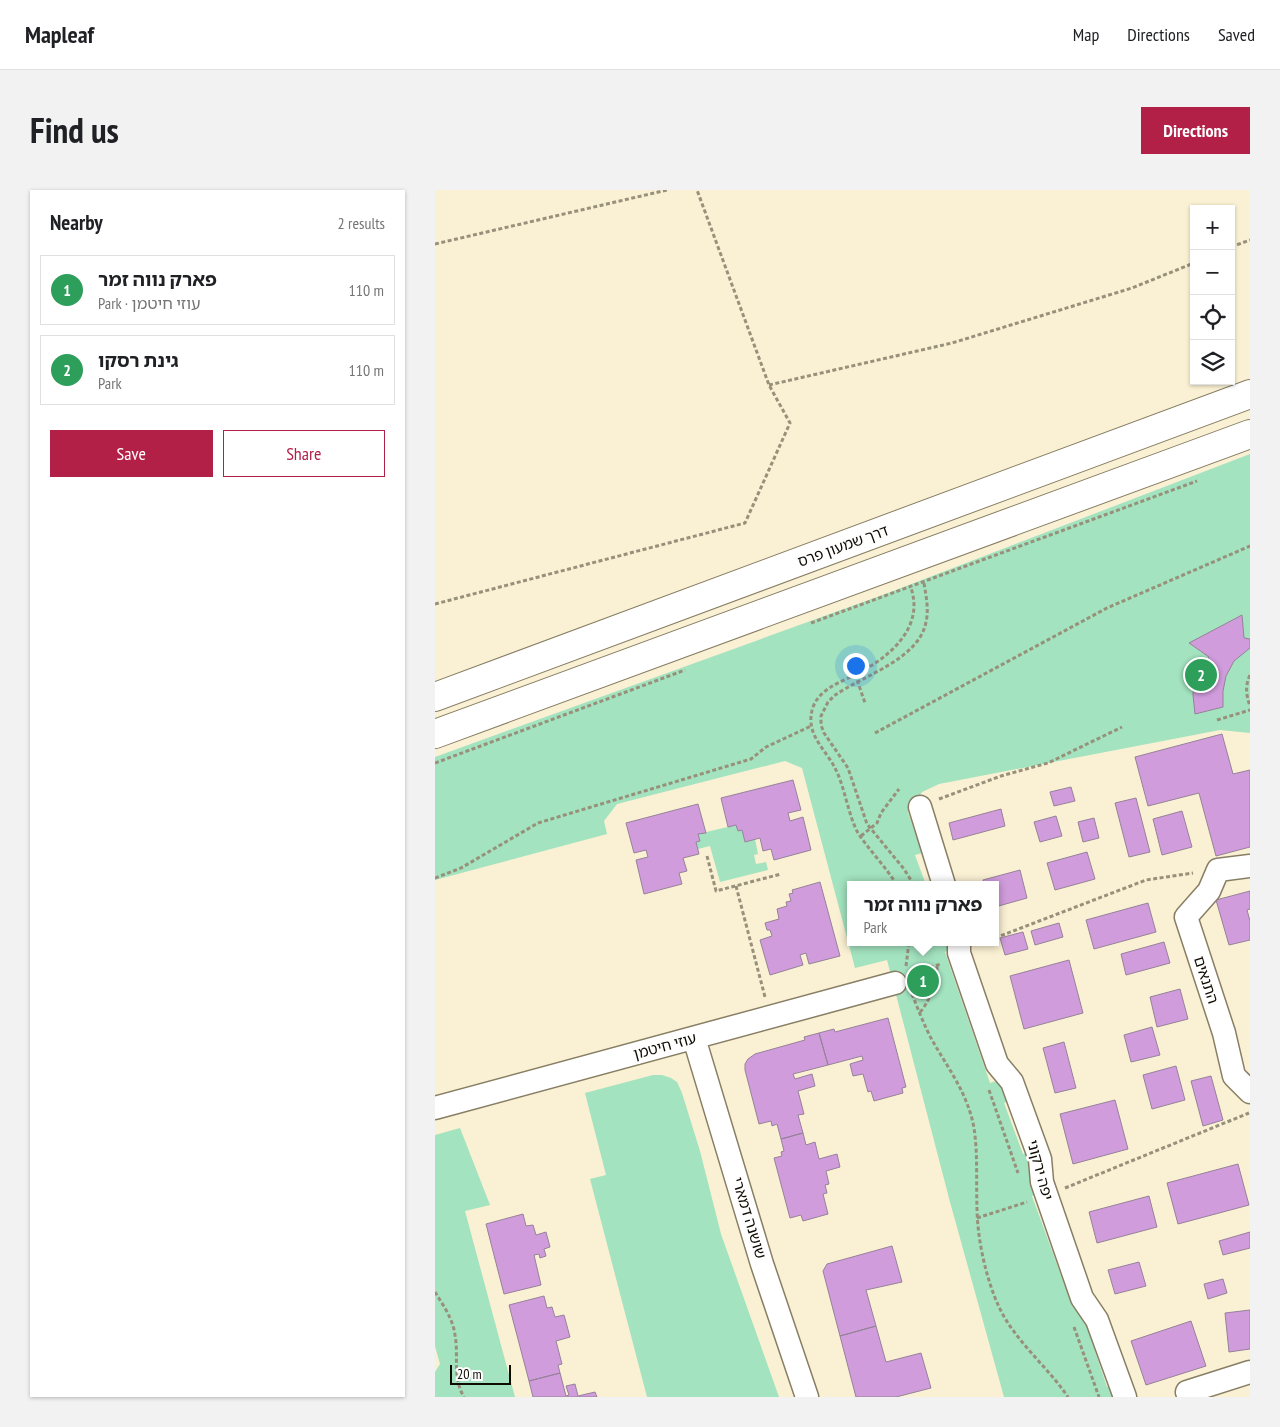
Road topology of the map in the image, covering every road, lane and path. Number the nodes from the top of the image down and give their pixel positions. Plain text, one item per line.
1 (667, 190) edge
2 (697, 190) edge
3 (1250, 240) edge
4 (435, 244) edge
5 (1235, 246) edge
6 (1190, 265) edge
7 (769, 385) junction
8 (1250, 394) edge
9 (1250, 434) edge
10 (1203, 479) dead end
11 (1250, 546) edge
12 (924, 583) junction
13 (911, 588) junction
14 (435, 604) edge
15 (808, 624) dead end
16 (687, 669) dead end
17 (855, 674) junction
18 (1250, 675) edge
19 (858, 682) junction
20 (435, 697) edge
21 (865, 703) dead end
22 (1250, 706) edge
23 (1250, 710) edge
24 (1217, 720) dead end
25 (811, 726) junction
26 (1122, 727) dead end
27 (875, 733) dead end
28 (435, 734) edge
29 (435, 763) edge
30 (899, 789) dead end
31 (920, 807) joint
32 (871, 829) junction
33 (861, 836) junction
34 (707, 856) dead end
35 (1250, 866) edge
36 (1218, 870) junction
37 (781, 874) dead end
38 (435, 878) edge
39 (894, 881) edge
40 (912, 881) edge
41 (943, 881) edge
42 (736, 886) junction
43 (999, 936) edge
44 (908, 946) edge
45 (959, 946) edge
46 (944, 963) dead end
47 (937, 966) junction
48 (927, 968) dead end
49 (904, 982) junction
50 (765, 998) dead end
51 (919, 1012) junction
52 (694, 1038) junction
53 (1250, 1092) edge
54 (435, 1108) edge
55 (1250, 1113) edge
56 (1047, 1195) junction
57 (977, 1218) junction
58 (435, 1292) edge
59 (1250, 1372) edge
60 (1187, 1392) dead end
61 (464, 1397) edge
62 (807, 1397) edge
63 (1068, 1397) edge
64 (1125, 1397) edge

1 - 4 path
2 - 7 path
3 - 5 path
6 - 7 path
7 - 14 path
8 - 20 street, דרך שמעון פרס
9 - 28 street
10 - 12 path
11 - 27 path
12 - 13 path
12 - 19 path
13 - 15 path
13 - 17 path
16 - 29 path
17 - 19 path
17 - 25 path
18 - 22 path
19 - 21 path
19 - 32 path
23 - 24 path
25 - 33 path
25 - 38 path
26 - 31 path
30 - 32 path
31 - 41 street
32 - 33 path
32 - 40 path
33 - 39 path
34 - 42 path
35 - 36 street
36 - 43 path
36 - 53 street, התנאים
37 - 42 path
42 - 50 path
44 - 49 path
45 - 56 street, יפה ירקוני
46 - 47 path
47 - 48 path
47 - 51 path
49 - 51 path
49 - 52 street, עוזי חיטמן
51 - 57 path
52 - 54 street, עוזי חיטמן
52 - 62 street, שושנה דמארי
55 - 56 path
56 - 57 path
56 - 64 street, יפה ירקוני
57 - 63 path
58 - 61 path
59 - 60 street

